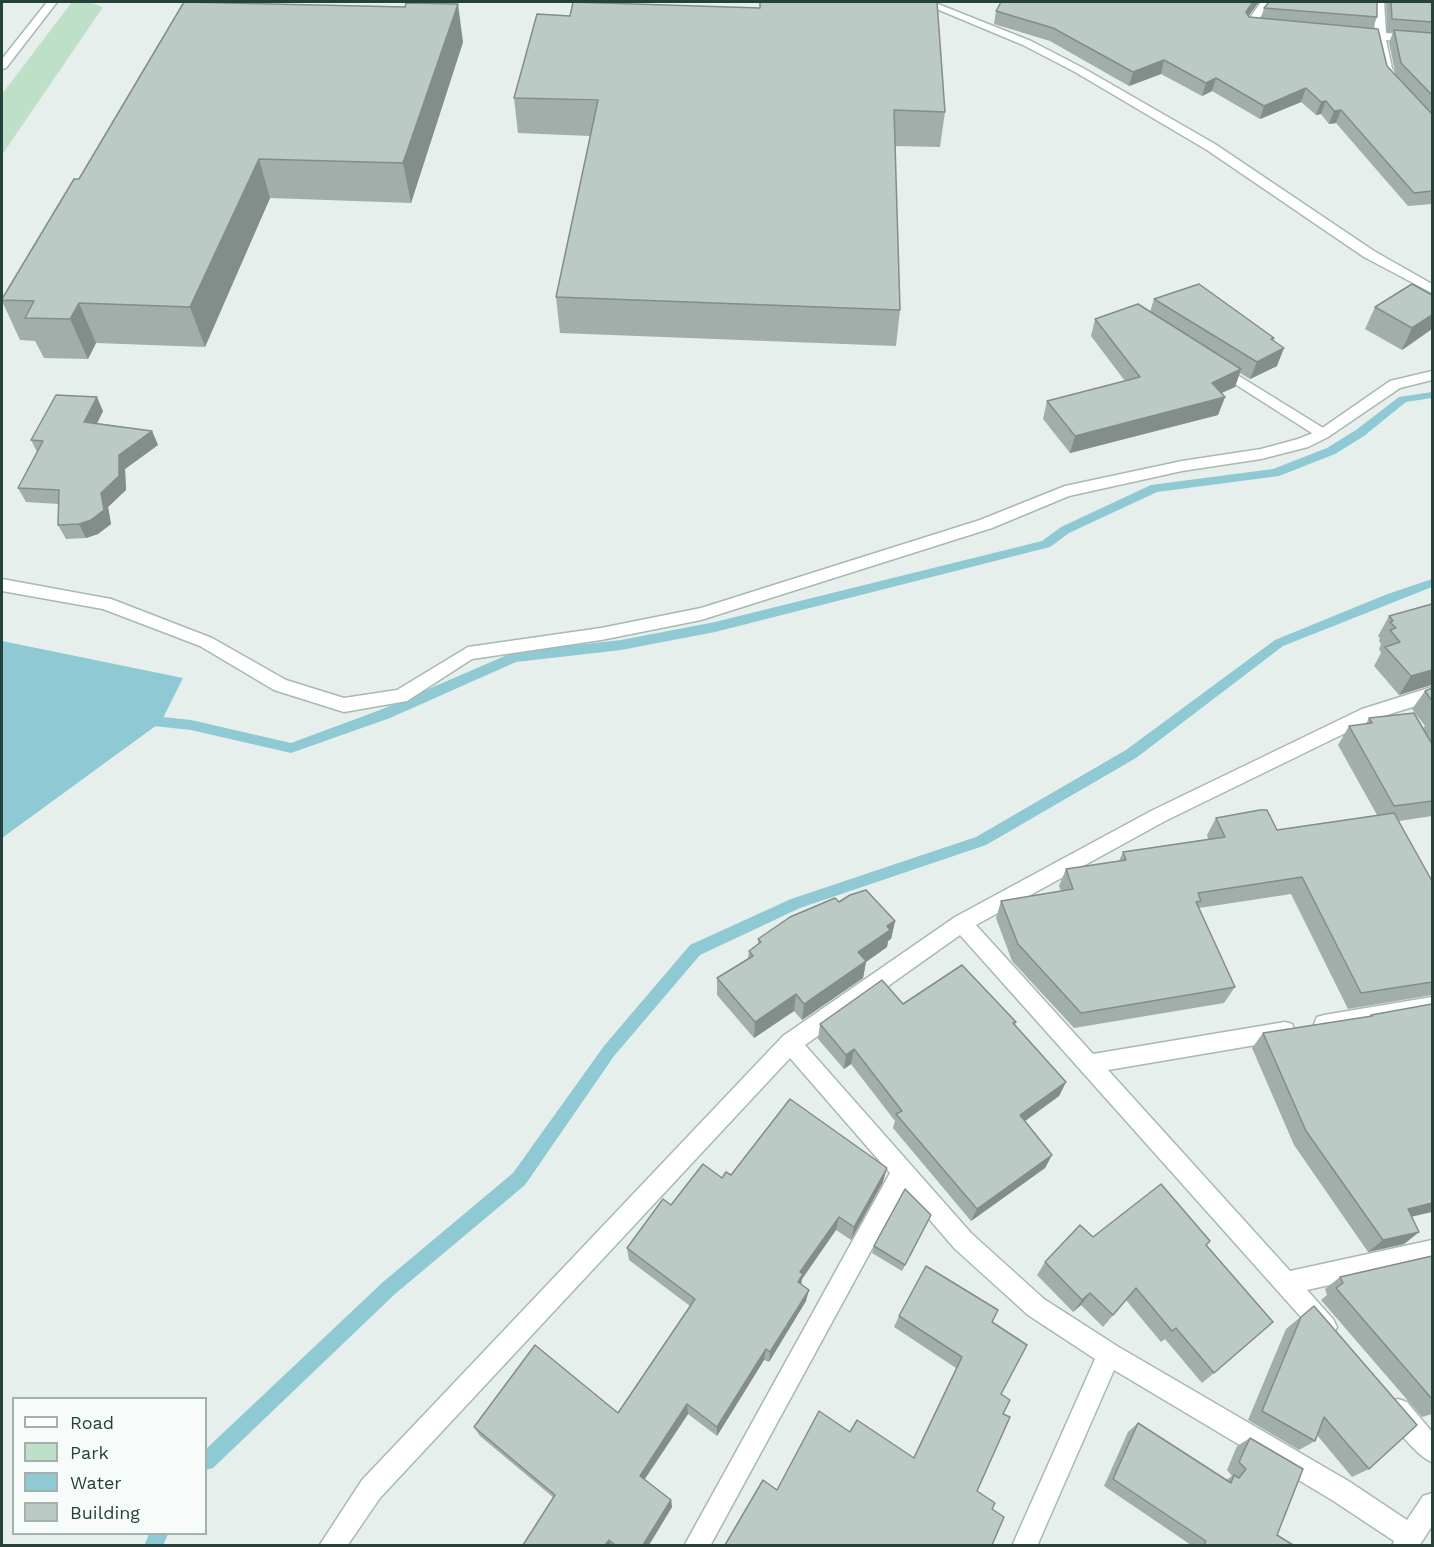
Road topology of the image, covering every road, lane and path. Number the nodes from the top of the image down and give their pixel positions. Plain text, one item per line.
1 (52, 2) edge
2 (925, 2) edge
3 (1266, 2) edge
4 (1379, 2) edge
5 (1273, 28) edge
6 (1344, 33) edge
7 (1380, 36) junction
8 (1432, 41) edge
9 (2, 66) edge
10 (1400, 91) edge
11 (1432, 289) edge
12 (1205, 358) edge
13 (1432, 376) edge
14 (1323, 434) junction
15 (2, 585) edge
16 (1432, 694) edge
17 (1399, 705) junction
18 (1410, 724) edge
19 (962, 923) junction
20 (1432, 1006) edge
21 (790, 1043) junction
22 (1088, 1064) junction
23 (902, 1173) junction
24 (1432, 1251) edge
25 (1287, 1283) junction
26 (1341, 1345) edge
27 (1109, 1354) junction
28 (1387, 1398) edge
29 (1432, 1450) edge
30 (1432, 1505) edge
31 (1407, 1540) edge
32 (331, 1545) edge
33 (696, 1545) edge
34 (1024, 1545) edge

1 - 9 street
2 - 11 street
3 - 5 street
4 - 7 street
6 - 7 street
7 - 8 street
7 - 10 street
12 - 14 street
13 - 14 street
14 - 15 street
16 - 17 street
17 - 18 street
17 - 19 street
19 - 21 street
19 - 22 street
20 - 22 street
21 - 23 street
21 - 32 street
22 - 25 street
23 - 27 street
23 - 33 street
24 - 25 street
25 - 26 street
27 - 31 street
27 - 34 street
28 - 29 street
30 - 31 street

